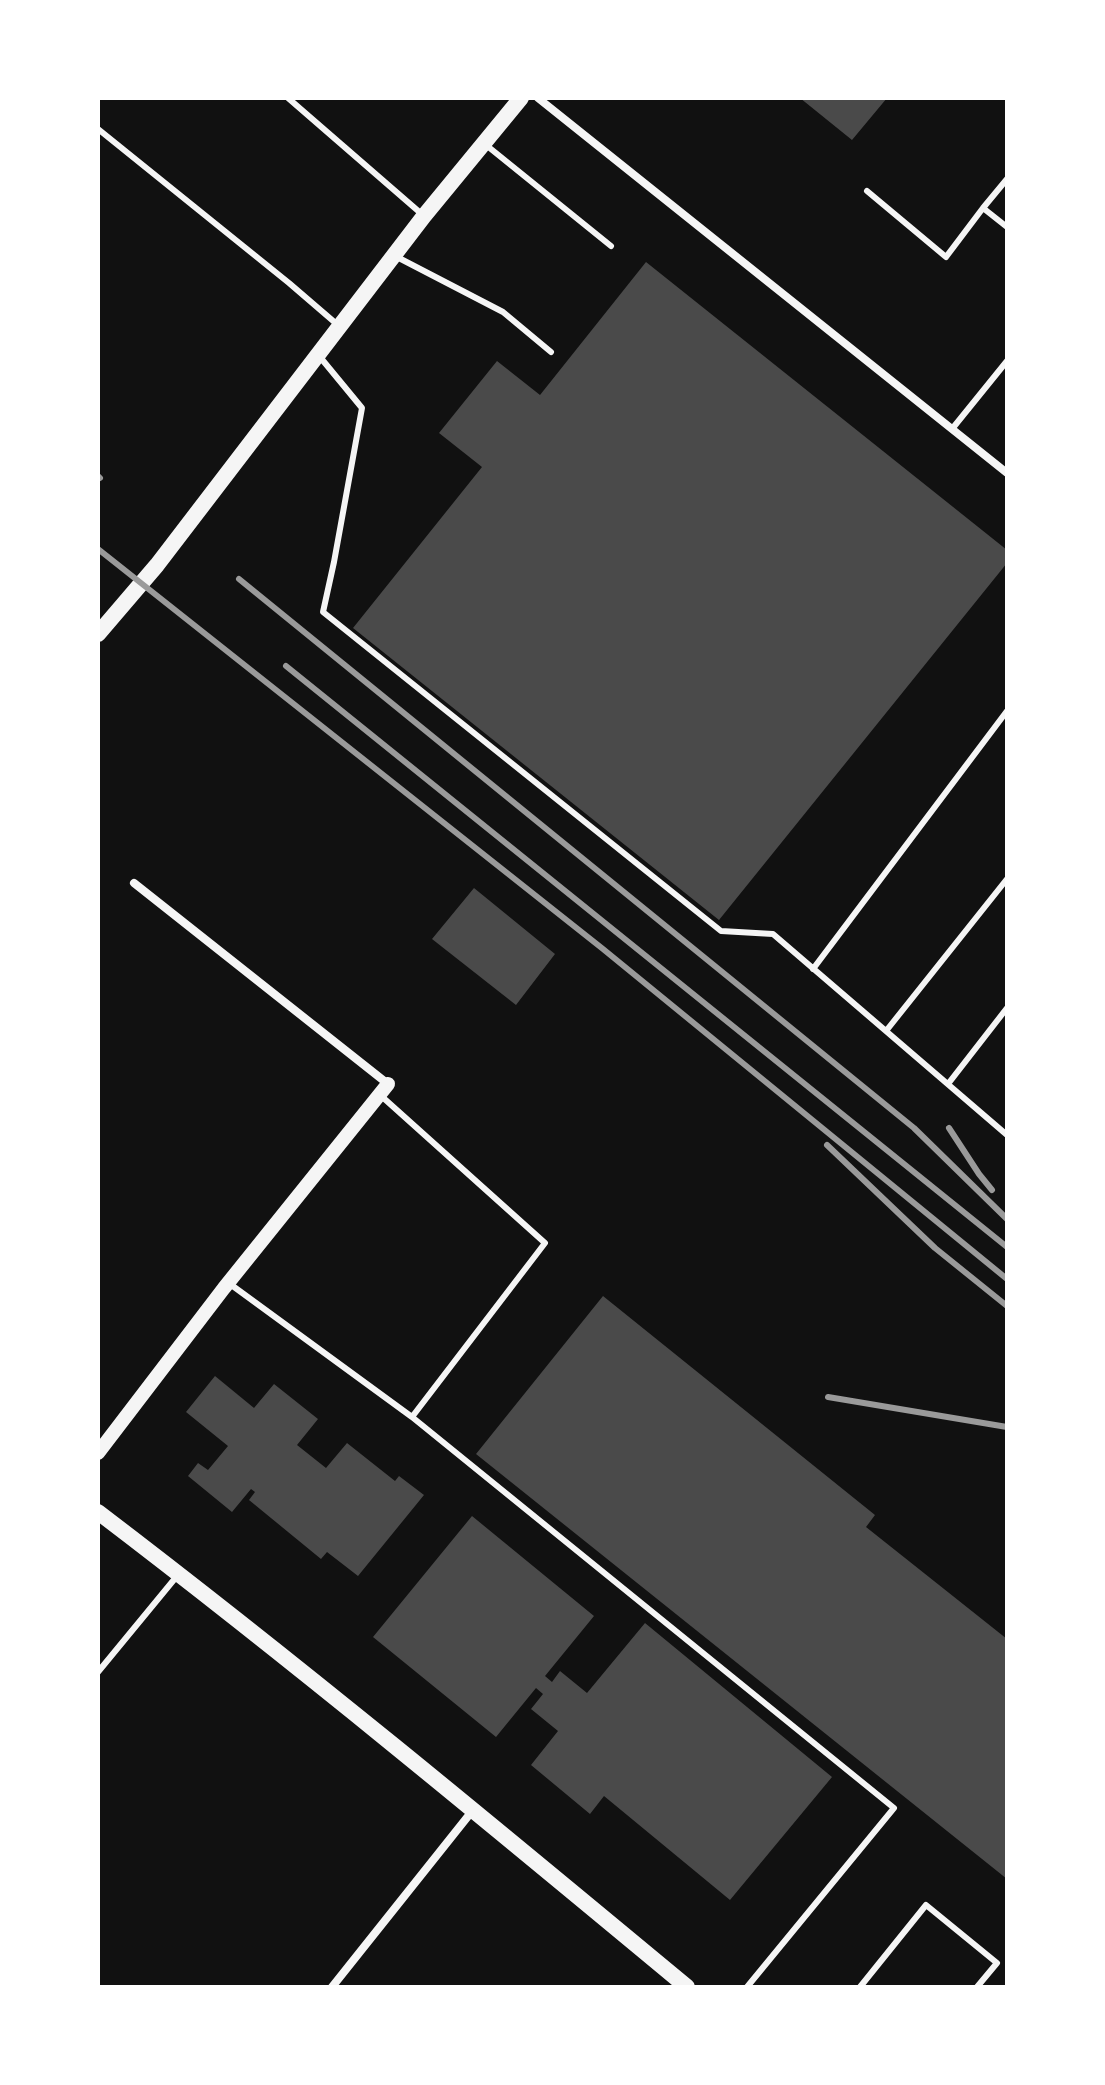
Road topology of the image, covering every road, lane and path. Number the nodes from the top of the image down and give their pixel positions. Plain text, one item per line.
1 (288, 98) edge
2 (521, 98) edge
3 (538, 98) edge
4 (98, 129) edge
5 (484, 143) junction
6 (1007, 179) edge
7 (867, 191) dead end
8 (983, 208) junction
9 (424, 216) junction
10 (1007, 227) edge
11 (611, 246) dead end
12 (394, 255) junction
13 (339, 326) junction
14 (551, 352) dead end
15 (317, 354) junction
16 (1007, 361) edge
17 (952, 429) junction
18 (1007, 473) edge
19 (98, 634) edge
20 (1007, 711) edge
21 (1007, 879) edge
22 (134, 883) dead end
23 (813, 969) junction
24 (1007, 1008) edge
25 (886, 1031) junction
26 (948, 1084) junction
27 (383, 1089) junction
28 (1007, 1135) edge
29 (228, 1282) junction
30 (412, 1417) junction
31 (98, 1453) edge
32 (98, 1512) edge
33 (179, 1574) junction
34 (98, 1672) edge
35 (473, 1810) junction
36 (332, 1987) edge
37 (687, 1987) edge
38 (747, 1987) edge
39 (860, 1987) edge
40 (977, 1987) edge

1 - 9 lane
2 - 5 main road
3 - 17 street
4 - 13 lane
5 - 9 main road
5 - 11 lane
6 - 8 lane
7 - 8 lane
8 - 10 lane
9 - 12 main road
12 - 13 main road
12 - 14 lane
13 - 15 main road
15 - 19 main road
15 - 23 lane
16 - 17 lane
17 - 18 street
20 - 23 lane
21 - 25 lane
22 - 27 street
23 - 25 lane
24 - 26 lane
25 - 26 lane
26 - 28 lane
27 - 29 street
27 - 30 lane
29 - 30 lane
29 - 31 street
30 - 38 lane
32 - 33 main road
33 - 34 lane
33 - 35 main road
35 - 36 street
35 - 37 main road
39 - 40 lane

